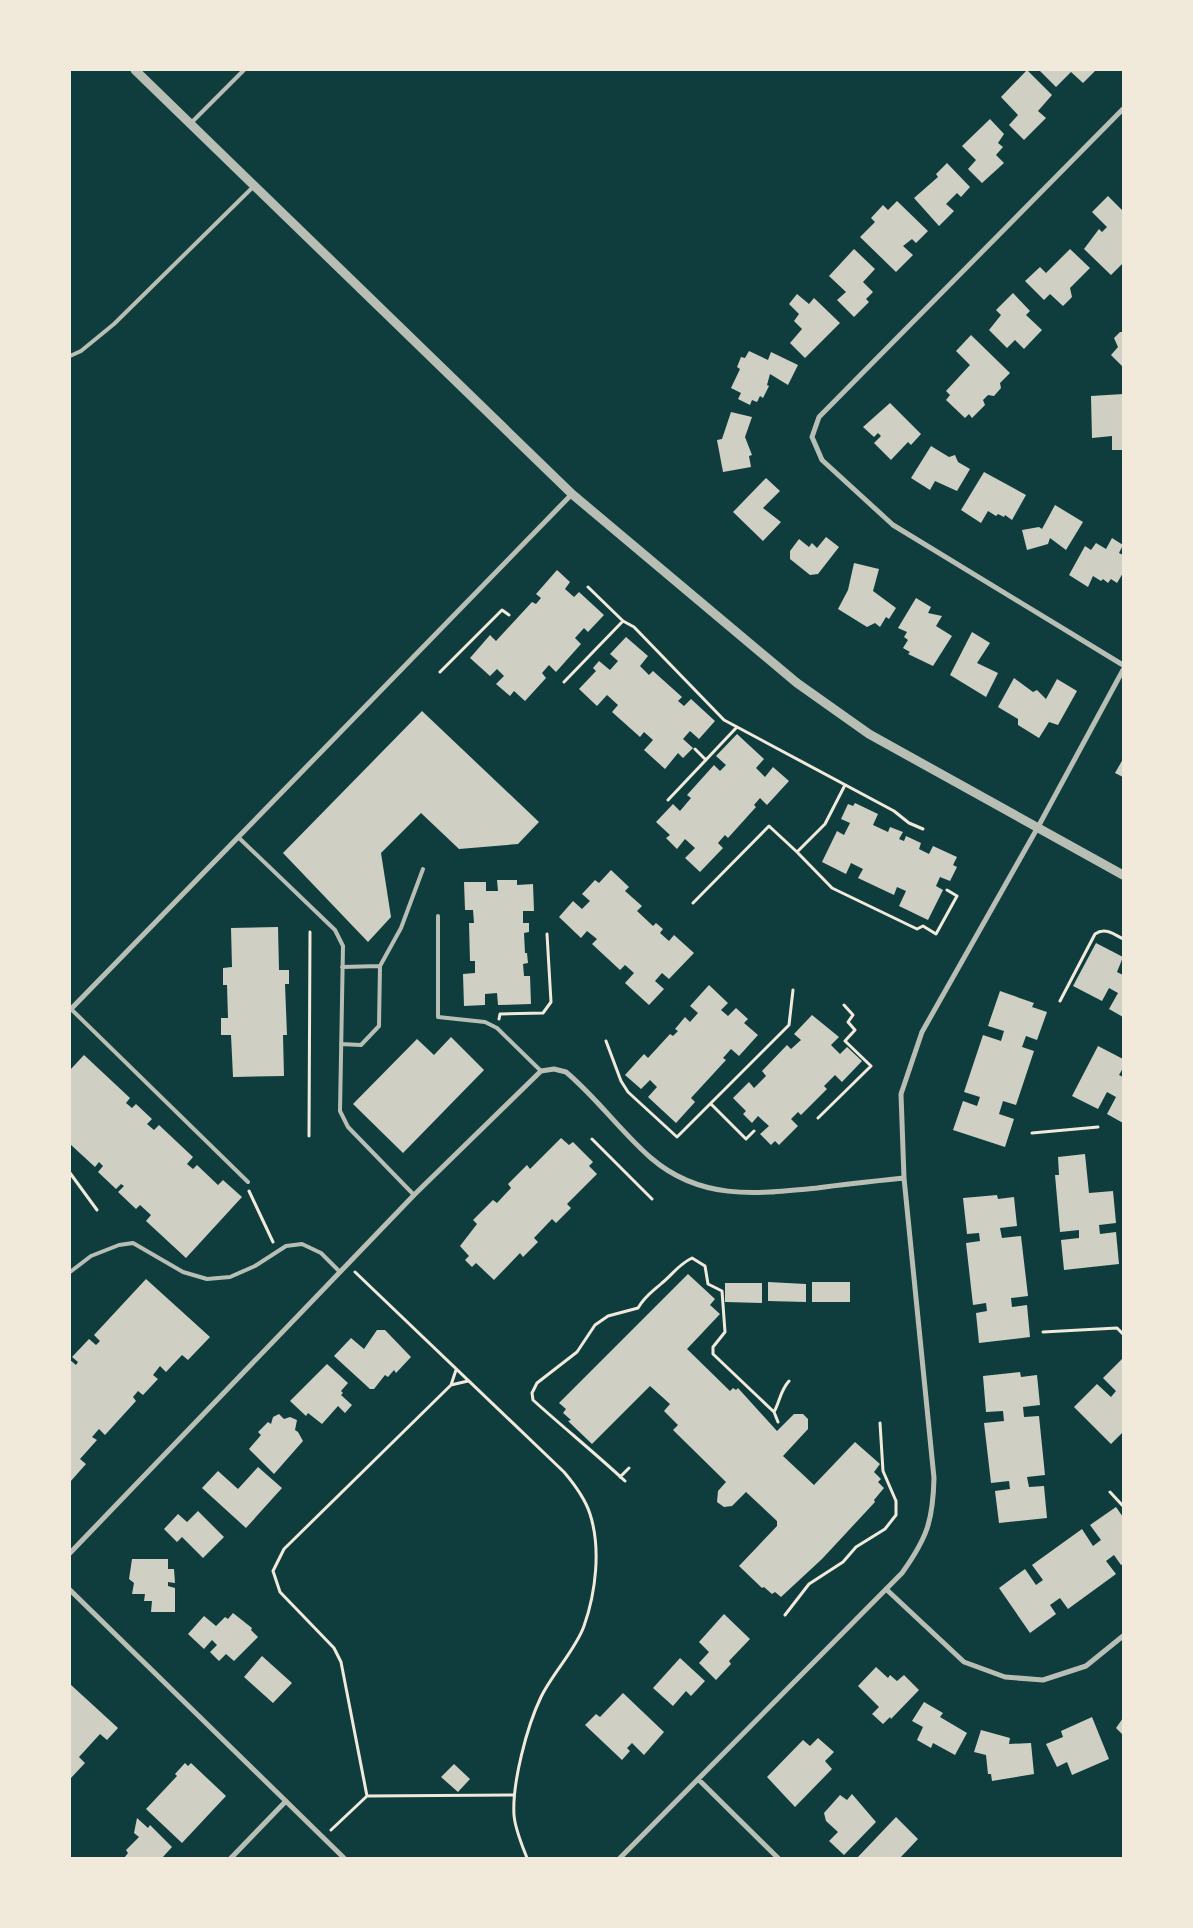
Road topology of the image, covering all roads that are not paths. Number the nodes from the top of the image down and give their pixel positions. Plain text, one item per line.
1 (135, 70) edge
2 (244, 70) edge
3 (1123, 110) edge
4 (191, 123) junction
5 (254, 186) junction
6 (70, 356) edge
7 (572, 494) junction
8 (1123, 665) edge
9 (1123, 670) edge
10 (1038, 827) junction
11 (238, 837) junction
12 (423, 869) dead end
13 (1123, 875) edge
14 (438, 916) dead end
15 (380, 966) junction
16 (342, 967) junction
17 (70, 1010) edge
18 (341, 1044) junction
19 (541, 1071) junction
20 (904, 1178) junction
21 (248, 1182) road end
22 (414, 1195) junction
23 (70, 1272) edge
24 (340, 1272) junction
25 (70, 1553) edge
26 (886, 1589) junction
27 (70, 1590) edge
28 (1123, 1636) edge
29 (698, 1779) junction
30 (286, 1801) junction
31 (230, 1858) edge
32 (344, 1858) edge
33 (620, 1858) edge
34 (778, 1858) edge

1 - 4 street
2 - 4 lane
3 - 8 street
4 - 5 street
5 - 6 lane
5 - 7 street
7 - 10 street
7 - 11 street
9 - 10 street
10 - 13 street
10 - 20 street
11 - 16 lane
11 - 17 street
12 - 15 lane
14 - 19 lane
15 - 16 lane
15 - 18 lane
16 - 18 lane
17 - 21 lane
18 - 22 lane
19 - 20 street
19 - 22 street
20 - 26 street
22 - 24 street
23 - 24 lane
24 - 25 street
26 - 28 street
26 - 29 street
27 - 30 street
29 - 33 street
29 - 34 street
30 - 31 street
30 - 32 street

